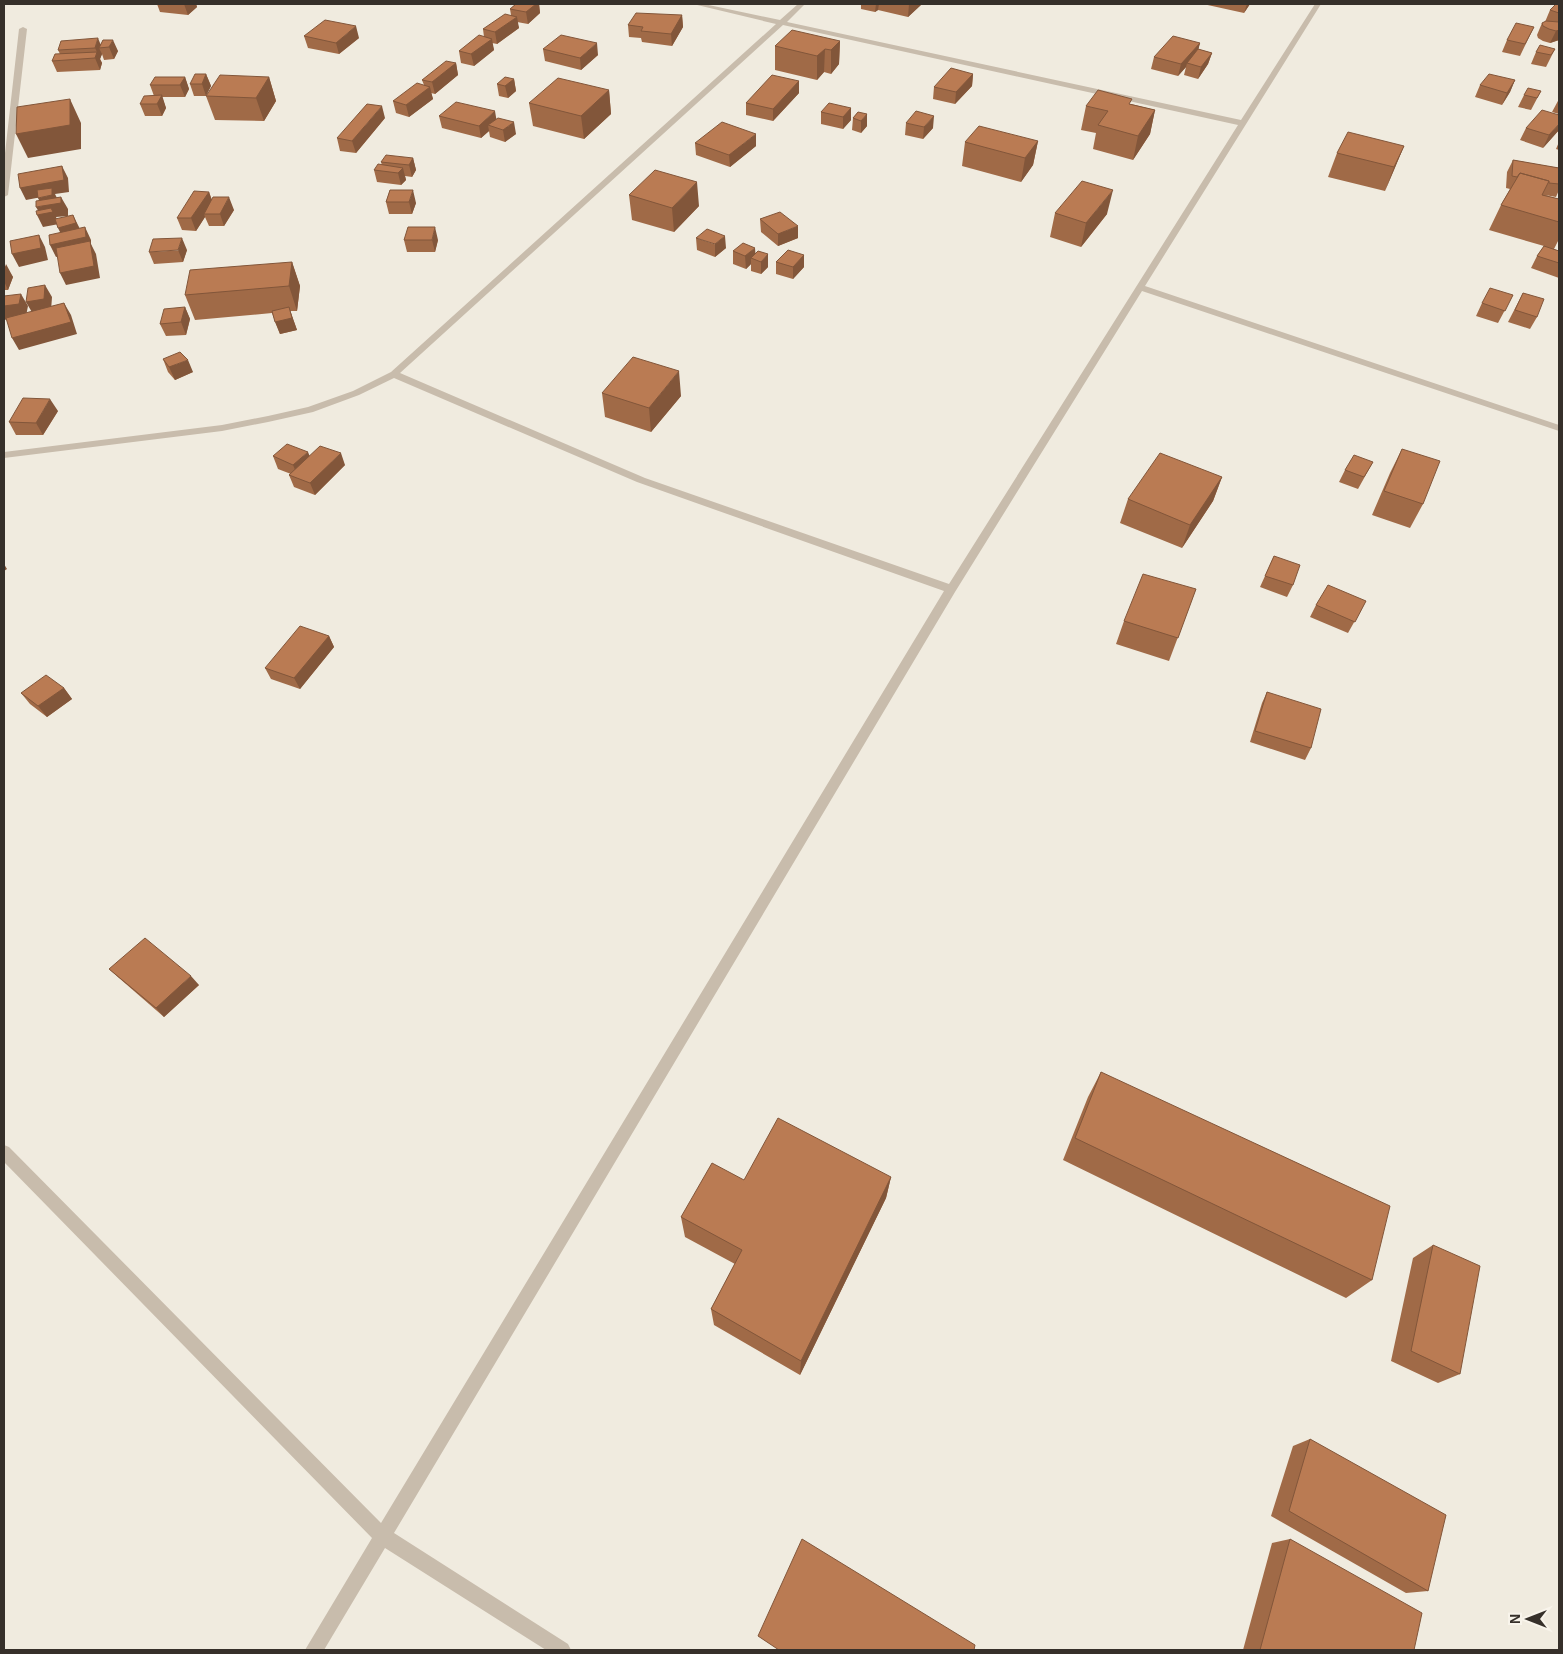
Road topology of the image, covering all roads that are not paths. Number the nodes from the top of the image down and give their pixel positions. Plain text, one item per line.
1 (696, 4) edge
2 (802, 4) edge
3 (1318, 4) edge
4 (781, 22) junction
5 (23, 29) dead end
6 (1242, 123) junction
7 (4, 195) edge
8 (1139, 287) junction
9 (394, 374) junction
10 (1559, 428) edge
11 (4, 455) edge
12 (951, 589) junction
13 (4, 1152) edge
14 (382, 1536) junction
15 (314, 1650) edge
16 (562, 1650) edge

1 - 4 street
2 - 4 street
3 - 6 street
4 - 6 street
4 - 9 street
5 - 7 street
6 - 8 street
8 - 10 street
8 - 12 street
9 - 11 street
9 - 12 street
12 - 14 street
13 - 14 street
14 - 15 street
14 - 16 street

